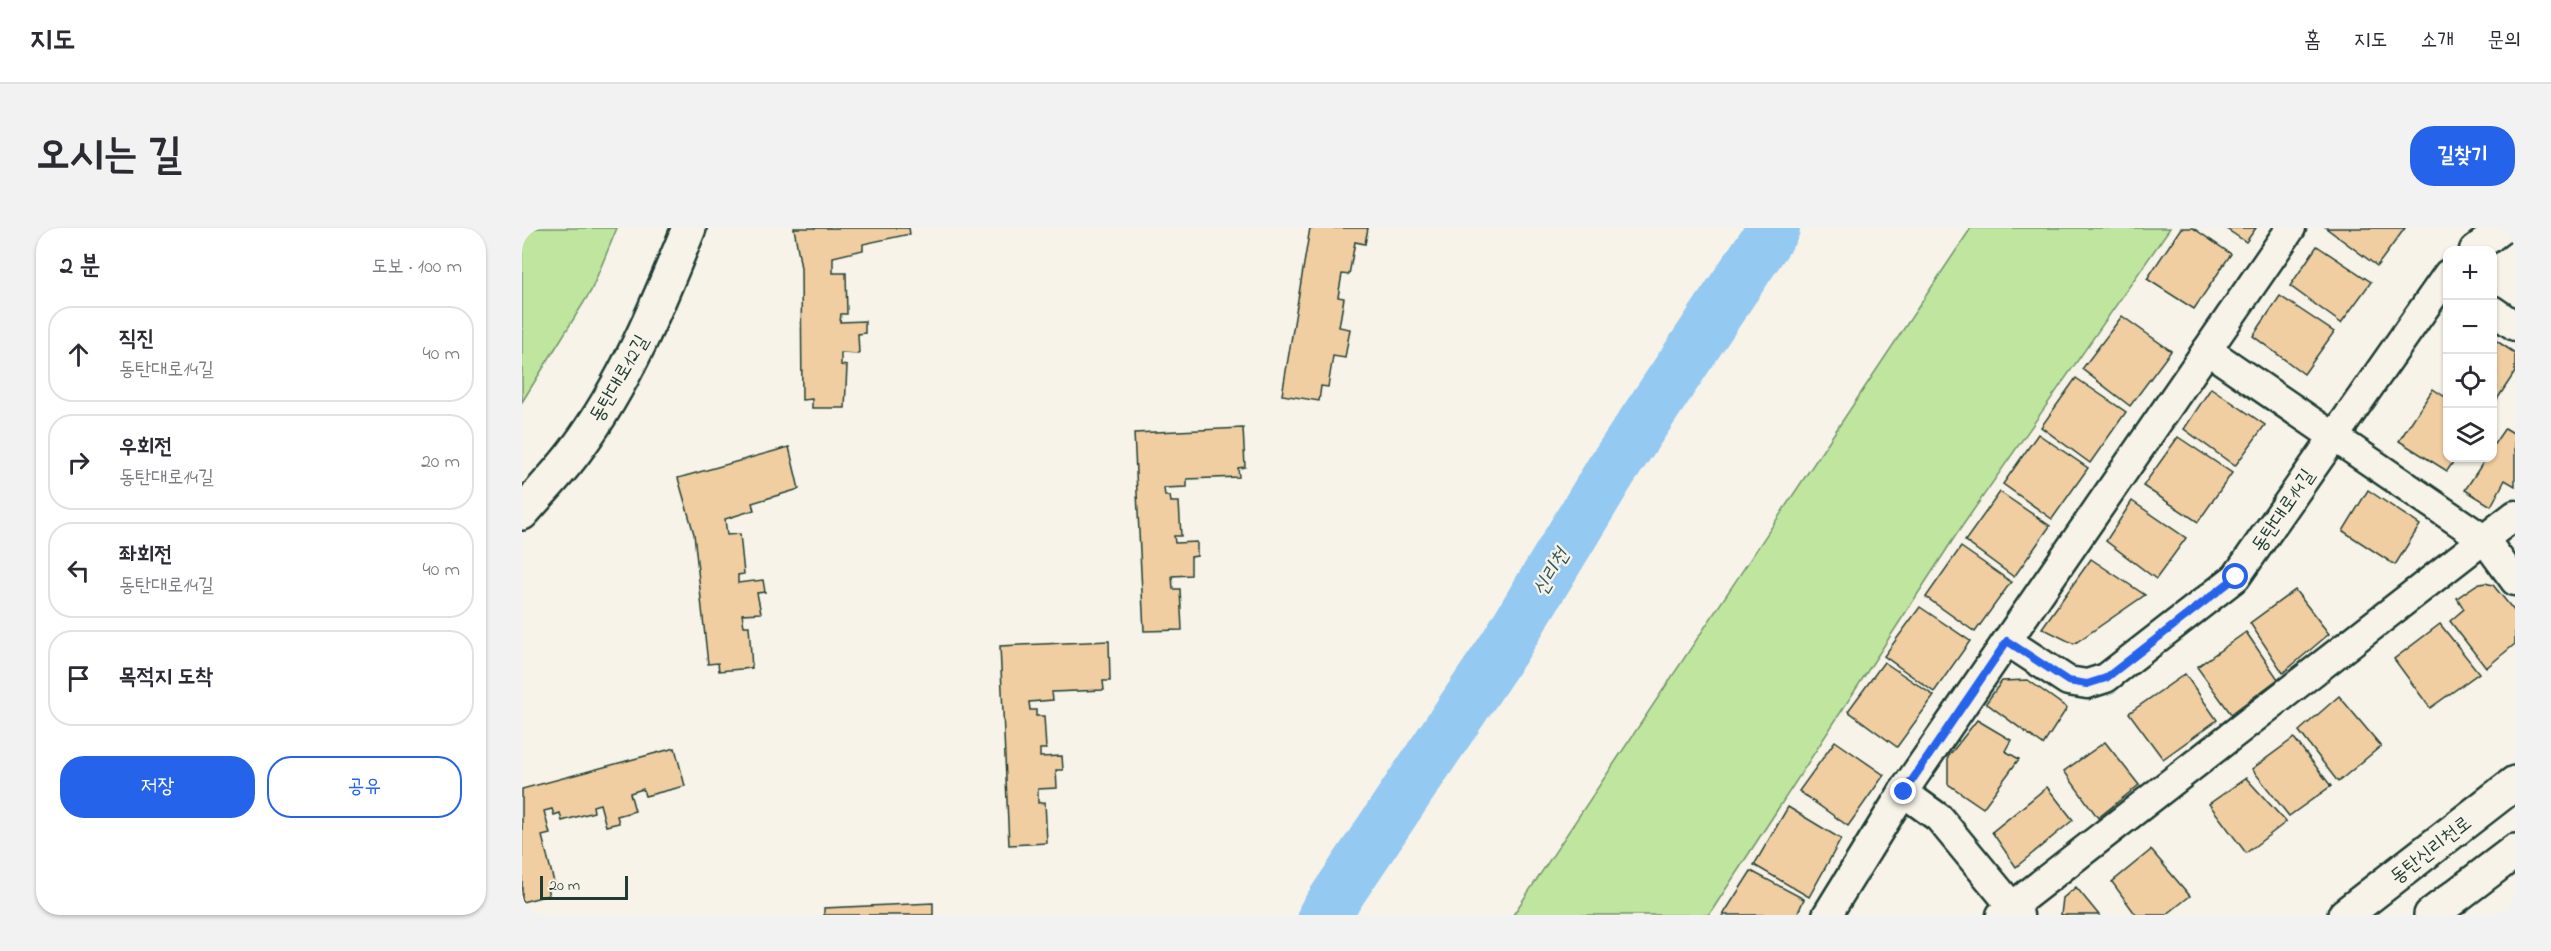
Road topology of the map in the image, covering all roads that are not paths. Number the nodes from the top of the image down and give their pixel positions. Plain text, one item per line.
1 (689, 228) edge
2 (2291, 228) edge
3 (2503, 228) edge
4 (2479, 246) edge
5 (2443, 282) edge
6 (2497, 313) edge
7 (2515, 326) edge
8 (2207, 350) junction
9 (2333, 436) junction
10 (522, 513) edge
11 (2515, 516) edge
12 (2485, 540) junction
13 (2515, 581) edge
14 (2007, 641) junction
15 (2515, 783) edge
16 (1904, 792) junction
17 (2515, 851) edge
18 (2010, 912) edge
19 (1827, 915) edge
20 (2345, 915) edge
21 (2432, 915) edge

1 - 10 street, 동탄대로12길
2 - 8 street
3 - 4 street
5 - 9 street, 동탄대로14길
6 - 7 street
8 - 9 street
8 - 14 street
9 - 12 street
9 - 14 street, 동탄대로14길
11 - 12 street
12 - 13 street
12 - 18 street
14 - 16 street
15 - 20 street, 동탄신리천로
16 - 18 street
16 - 19 street
17 - 21 street

